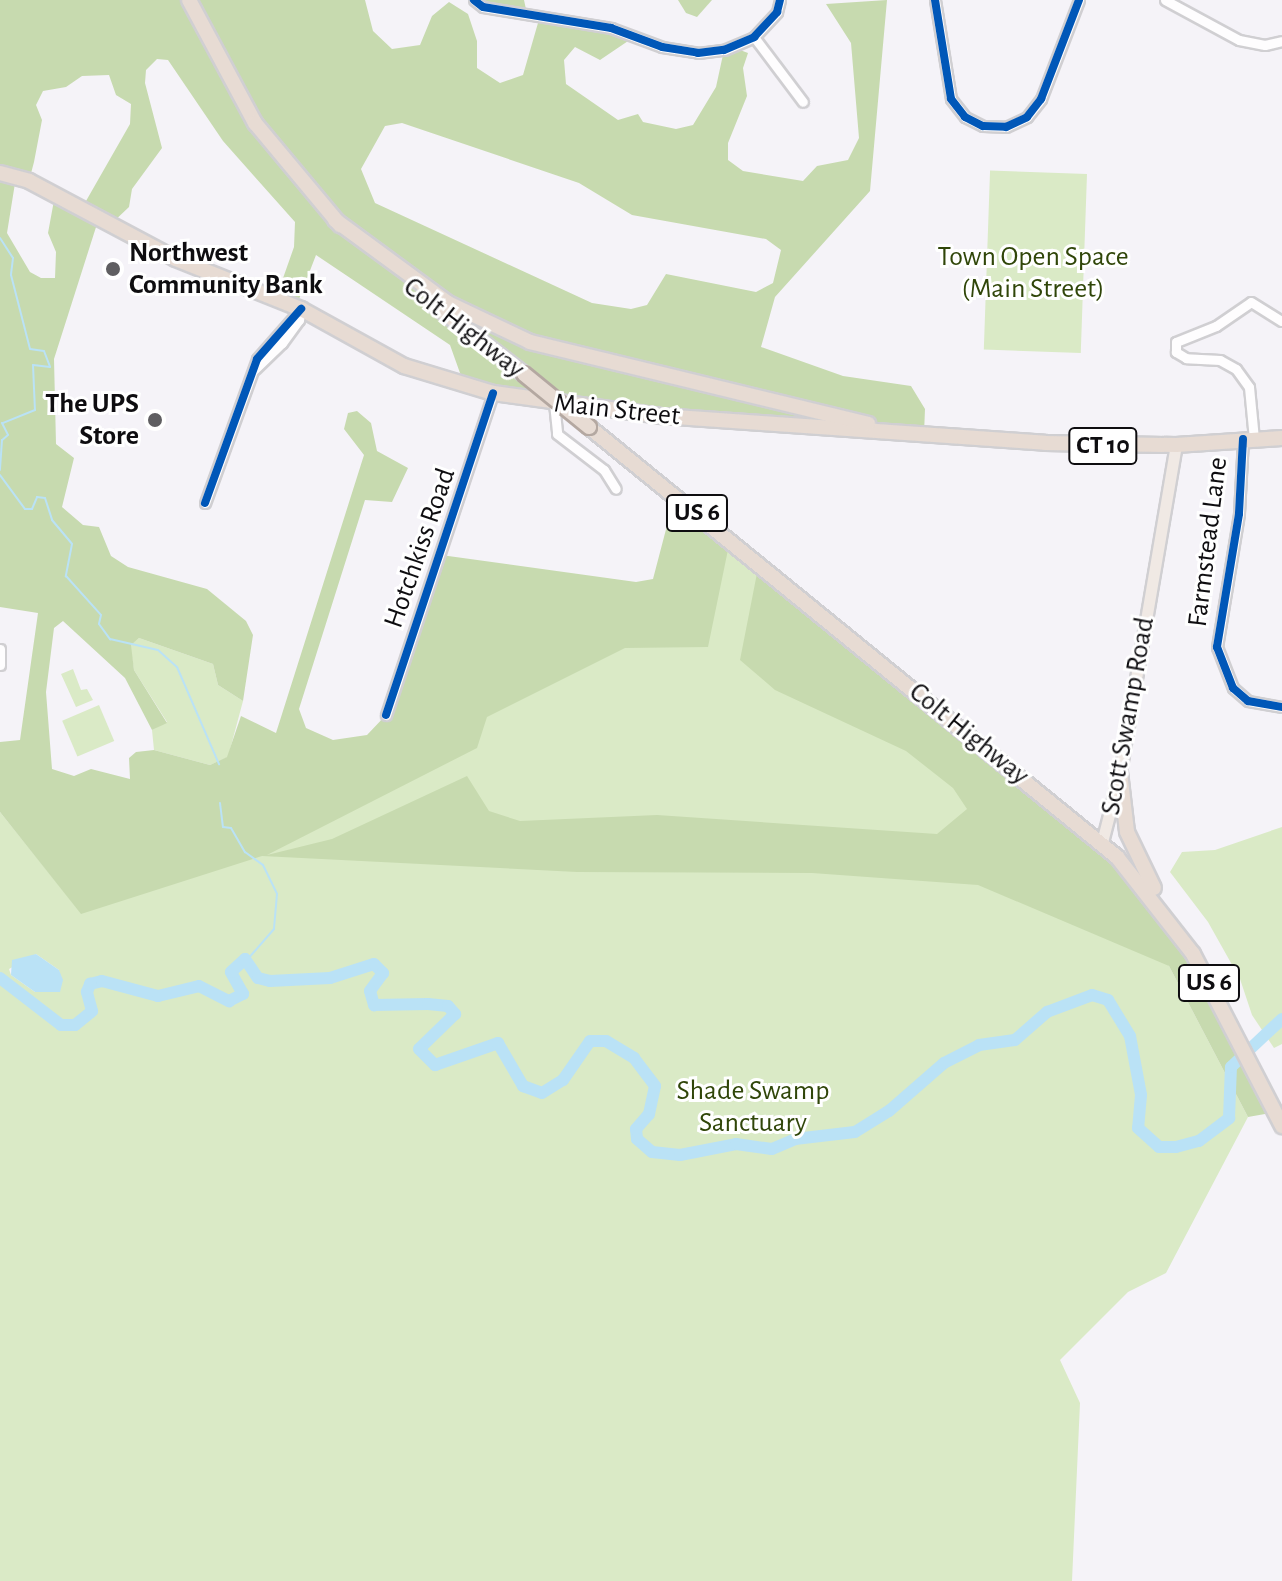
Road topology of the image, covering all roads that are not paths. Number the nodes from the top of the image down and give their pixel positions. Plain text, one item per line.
1 (189, 0) edge
2 (474, 0) edge
3 (780, 0) edge
4 (935, 0) edge
5 (1079, 0) edge
6 (1165, 0) edge
7 (754, 37) junction
8 (1282, 41) edge
9 (803, 102) dead end
10 (0, 173) edge
11 (335, 220) junction
12 (301, 309) junction
13 (1282, 321) edge
14 (493, 393) junction
15 (554, 403) junction
16 (924, 434) junction
17 (1282, 438) edge
18 (1248, 439) junction
19 (1176, 445) junction
20 (616, 489) dead end
21 (205, 503) dead end
22 (0, 649) edge
23 (0, 665) edge
24 (1282, 707) edge
25 (386, 715) dead end
26 (1120, 772) junction
27 (1102, 842) junction
28 (1178, 930) junction
29 (1282, 1126) edge

1 - 11 highway, Colt Highway / US 6
2 - 7 street
3 - 7 street
4 - 5 street
6 - 8 street
7 - 9 street
10 - 12 highway, Main Street / CT 10
11 - 16 highway
11 - 27 highway, Colt Highway / US 6, bridge
12 - 14 highway, Main Street / CT 10
12 - 21 street
13 - 18 street, Farmstead Lane
14 - 15 highway, Main Street / CT 10
14 - 25 street, Hotchkiss Road
15 - 16 highway, Main Street / CT 10
15 - 20 street
16 - 19 highway, Main Street / CT 10
17 - 18 highway, Main Street / CT 10
18 - 19 highway, Main Street / CT 10
18 - 24 street, Farmstead Lane
19 - 26 main road, Scott Swamp Road
22 - 23 street
26 - 27 main road, Scott Swamp Road
26 - 28 highway
27 - 28 highway, Scott Swamp Road / US 6
28 - 29 highway, Scott Swamp Road / US 6

